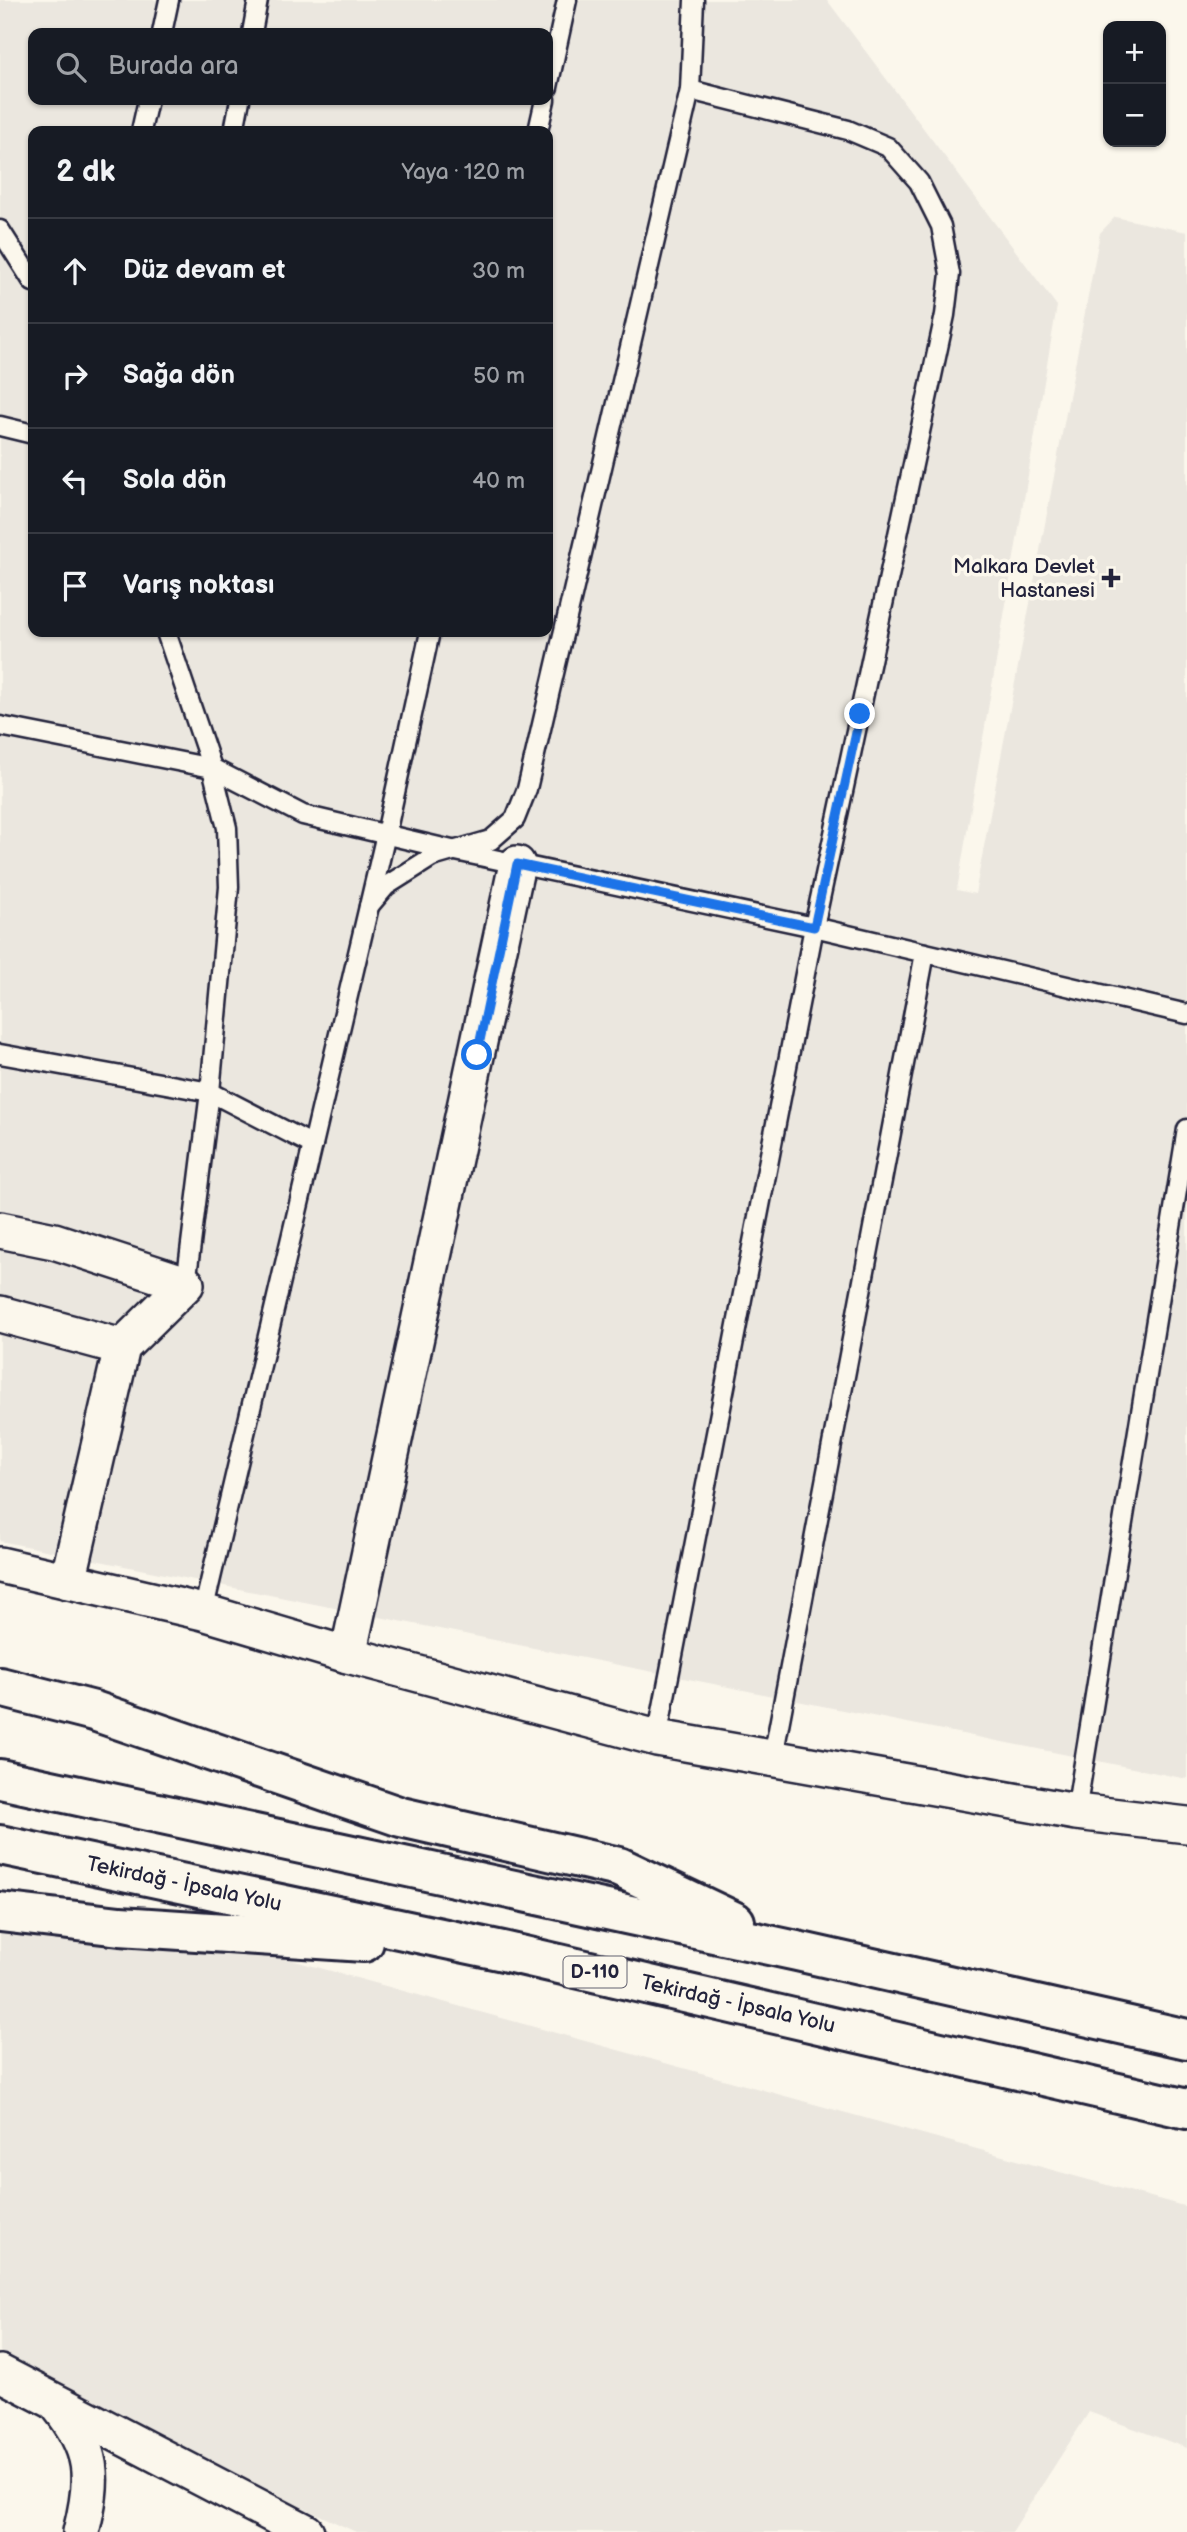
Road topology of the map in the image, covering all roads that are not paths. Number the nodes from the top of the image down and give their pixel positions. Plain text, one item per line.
1 (169, 0) edge
2 (258, 0) edge
3 (566, 0) edge
4 (694, 0) edge
5 (163, 28) edge
6 (253, 28) edge
7 (553, 63) edge
8 (690, 90) junction
9 (147, 105) edge
10 (239, 105) edge
11 (544, 105) edge
12 (142, 126) edge
13 (235, 126) edge
14 (539, 126) edge
15 (0, 230) edge
16 (28, 274) edge
17 (0, 426) edge
18 (28, 433) edge
19 (168, 637) edge
20 (429, 637) edge
21 (0, 726) edge
22 (212, 768) junction
23 (386, 834) junction
24 (456, 851) junction
25 (517, 864) junction
26 (369, 906) junction
27 (814, 927) junction
28 (925, 953) junction
29 (1187, 1014) edge
30 (0, 1054) edge
31 (210, 1092) junction
32 (1187, 1129) edge
33 (313, 1145) junction
34 (0, 1230) edge
35 (186, 1284) junction
36 (0, 1314) edge
37 (122, 1347) junction
38 (0, 1565) edge
39 (68, 1581) junction
40 (203, 1612) junction
41 (348, 1655) junction
42 (0, 1687) edge
43 (657, 1738) junction
44 (773, 1757) junction
45 (0, 1779) edge
46 (1076, 1812) junction
47 (1187, 1825) edge
48 (0, 1845) edge
49 (0, 1912) edge
50 (503, 1951) junction
51 (797, 1951) junction
52 (1187, 2039) edge
53 (1187, 2109) edge
54 (0, 2374) edge
55 (57, 2404) junction
56 (81, 2532) edge
57 (306, 2532) edge

1 - 5 lane
2 - 6 lane
3 - 7 lane
4 - 8 lane
8 - 24 lane
8 - 27 lane
9 - 12 lane
10 - 13 lane
11 - 14 lane
15 - 16 lane
17 - 18 lane
19 - 22 lane
20 - 23 lane
21 - 22 lane
22 - 23 lane
22 - 31 lane
23 - 24 lane
23 - 26 lane
24 - 25 lane
24 - 26 lane
25 - 27 lane
25 - 41 street
26 - 33 lane
27 - 28 lane
27 - 43 lane
28 - 29 lane
28 - 44 lane
30 - 31 lane
31 - 33 lane
31 - 35 lane
32 - 46 lane
33 - 40 lane
34 - 35 street
35 - 37 street
36 - 37 street
37 - 39 street
38 - 39 street
39 - 40 street
40 - 41 street
41 - 43 street
42 - 51 highway
43 - 44 street
44 - 46 street
45 - 51 highway
46 - 47 street
48 - 50 highway, Tekirdağ - İpsala Yolu / D-110
49 - 50 highway
50 - 53 highway, Tekirdağ - İpsala Yolu / D-110
51 - 52 highway
54 - 55 street
55 - 56 street
55 - 57 street

